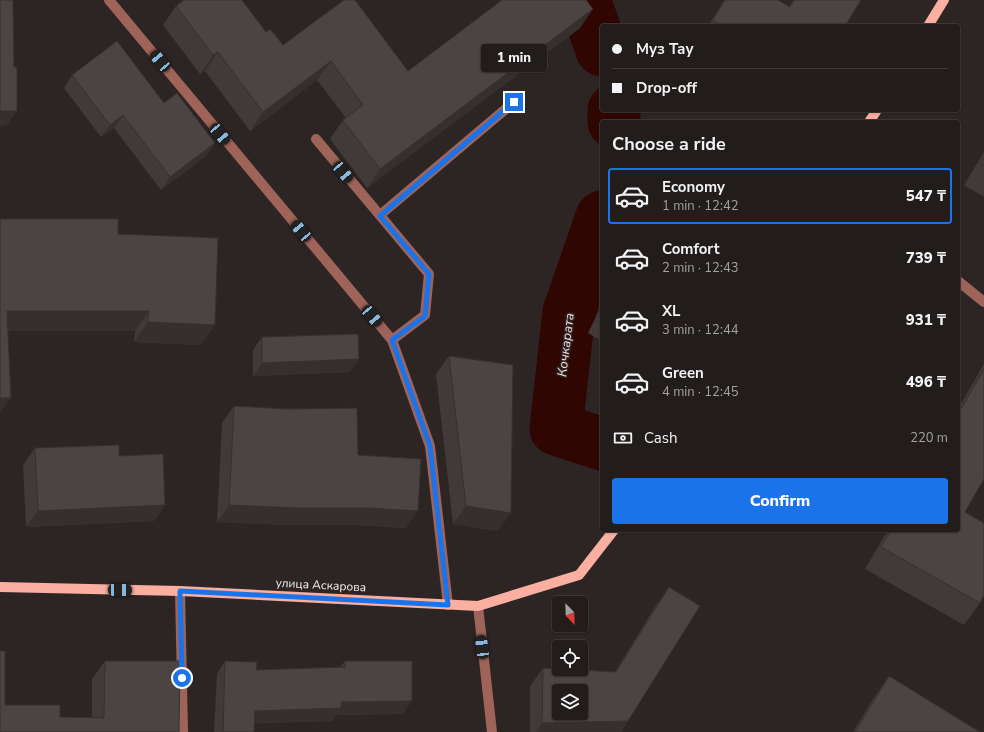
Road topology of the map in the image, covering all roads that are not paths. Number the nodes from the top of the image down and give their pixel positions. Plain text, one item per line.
1 (109, 0) edge
2 (944, 0) edge
3 (929, 24) edge
4 (514, 102) dead end
5 (316, 139) dead end
6 (380, 216) junction
7 (960, 283) edge
8 (984, 302) edge
9 (392, 340) junction
10 (612, 532) edge
11 (0, 587) edge
12 (180, 591) junction
13 (448, 605) junction
14 (478, 606) junction
15 (183, 732) edge
16 (492, 732) edge

1 - 9 street
2 - 3 main road
4 - 6 street
5 - 6 street
6 - 9 street
7 - 8 street
9 - 13 street
10 - 14 main road, улица Аскарова
11 - 12 main road, улица Аскарова
12 - 13 main road, улица Аскарова
12 - 15 street
13 - 14 main road, улица Аскарова
14 - 16 street

